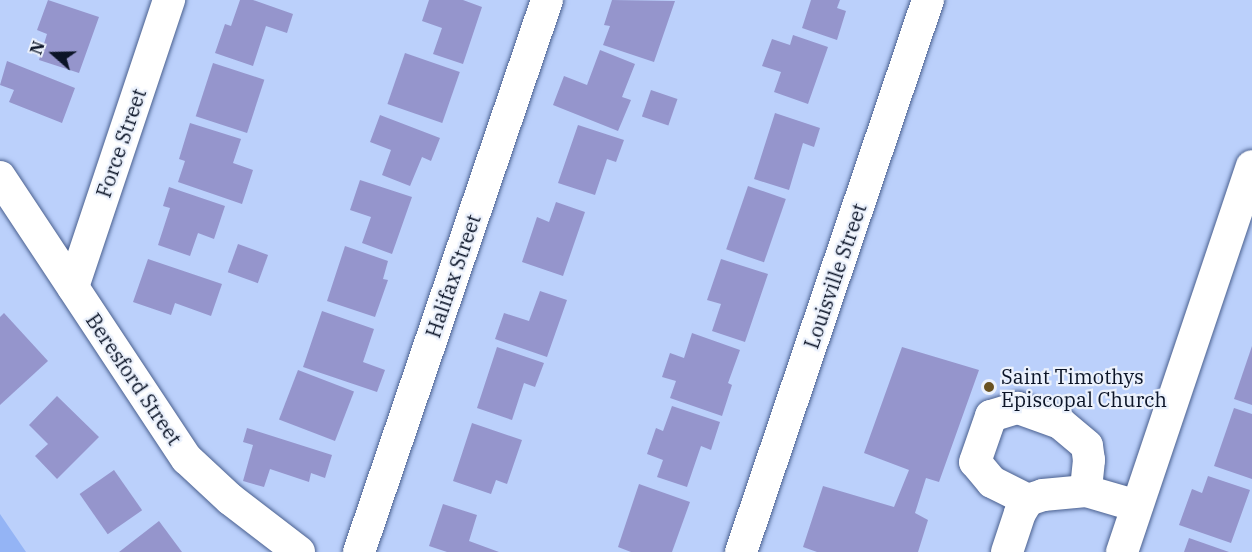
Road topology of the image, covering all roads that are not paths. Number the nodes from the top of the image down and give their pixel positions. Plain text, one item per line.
1 (169, 0) edge
2 (547, 0) edge
3 (928, 0) edge
4 (1252, 166) edge
5 (0, 177) edge
6 (73, 287) junction
7 (1086, 491) junction
8 (1028, 500) junction
9 (1137, 506) junction
10 (299, 552) edge
11 (359, 552) edge
12 (741, 552) edge
13 (1007, 552) edge
14 (1122, 552) edge

1 - 6 street, Force Street
2 - 11 street, Halifax Street
3 - 12 street, Louisville Street
4 - 9 street
5 - 6 street, Beresford Street
6 - 10 street, Beresford Street
7 - 8 street
7 - 8 street
7 - 9 street
8 - 13 street
9 - 14 street

